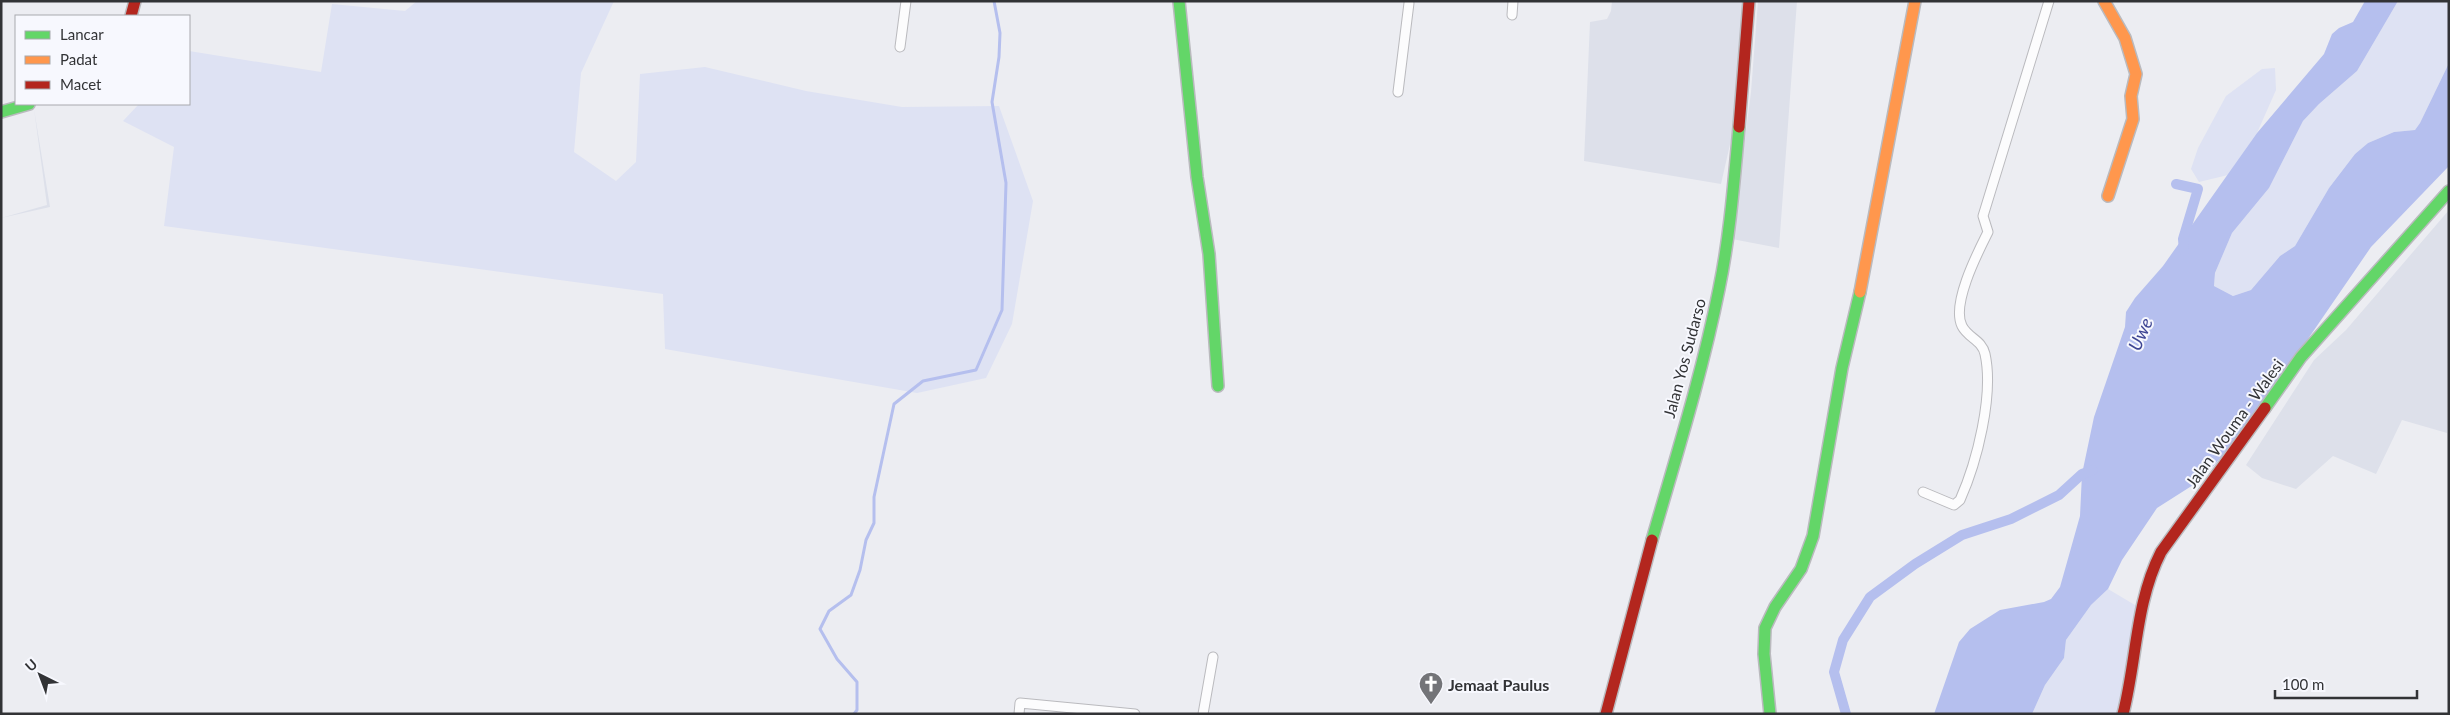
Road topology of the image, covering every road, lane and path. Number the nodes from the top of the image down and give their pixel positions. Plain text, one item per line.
1 (135, 1) edge
2 (906, 1) edge
3 (1179, 1) edge
4 (1513, 1) edge
5 (1749, 1) edge
6 (1915, 1) edge
7 (2049, 1) edge
8 (2104, 1) edge
9 (1409, 3) dead end
10 (1512, 14) dead end
11 (131, 15) edge
12 (900, 47) dead end
13 (1398, 92) dead end
14 (26, 105) edge
15 (1, 112) edge
16 (2449, 191) edge
17 (2108, 196) dead end
18 (1218, 386) dead end
19 (1923, 492) dead end
20 (1213, 657) dead end
21 (1019, 714) edge
22 (1135, 714) edge
23 (1203, 714) edge
24 (1606, 714) edge
25 (1770, 714) edge
26 (2122, 714) edge

1 - 11 main road
2 - 12 street
3 - 18 main road
4 - 10 street
5 - 24 main road, Jalan Yos Sudarso
6 - 25 main road
7 - 19 street
8 - 17 main road
9 - 13 street
14 - 15 main road
16 - 26 main road, Jalan Wouma - Walesi
20 - 23 street
21 - 22 street

